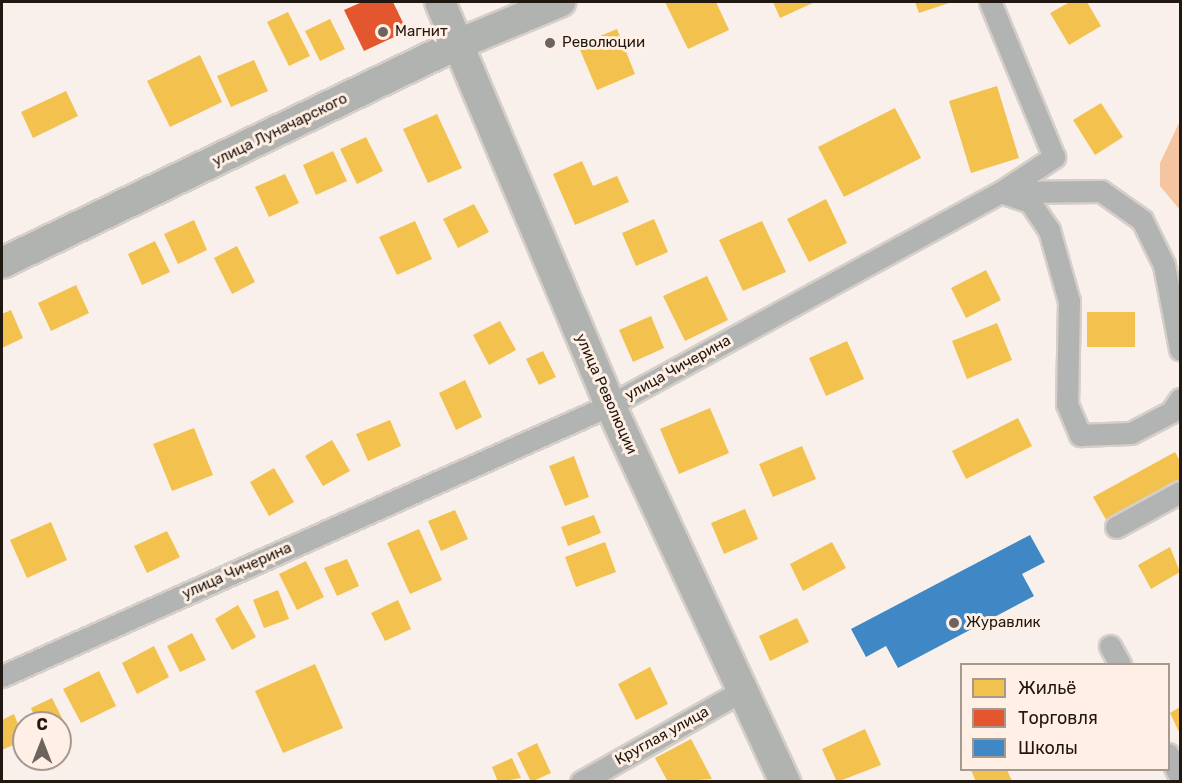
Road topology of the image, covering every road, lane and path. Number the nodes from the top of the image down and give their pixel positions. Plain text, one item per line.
1 (440, 2) edge
2 (560, 2) edge
3 (990, 2) edge
4 (456, 45) junction
5 (1001, 192) junction
6 (2, 263) edge
7 (1180, 349) edge
8 (1180, 399) edge
9 (610, 405) junction
10 (1180, 492) edge
11 (1116, 527) dead end
12 (1110, 646) dead end
13 (1119, 663) edge
14 (2, 676) edge
15 (742, 690) junction
16 (1170, 758) edge
17 (1180, 777) edge
18 (581, 782) edge
19 (785, 782) edge

1 - 4 street, улица Революции
2 - 4 street, улица Луначарского
3 - 5 street, улица Чичерина
4 - 6 street, улица Луначарского
4 - 9 street, улица Революции
5 - 7 street
5 - 8 street
5 - 9 street, улица Чичерина
9 - 14 street, улица Чичерина
9 - 15 street, улица Революции
10 - 11 street
12 - 13 street
15 - 18 street, Круглая улица
15 - 19 street, улица Революции
16 - 17 street

